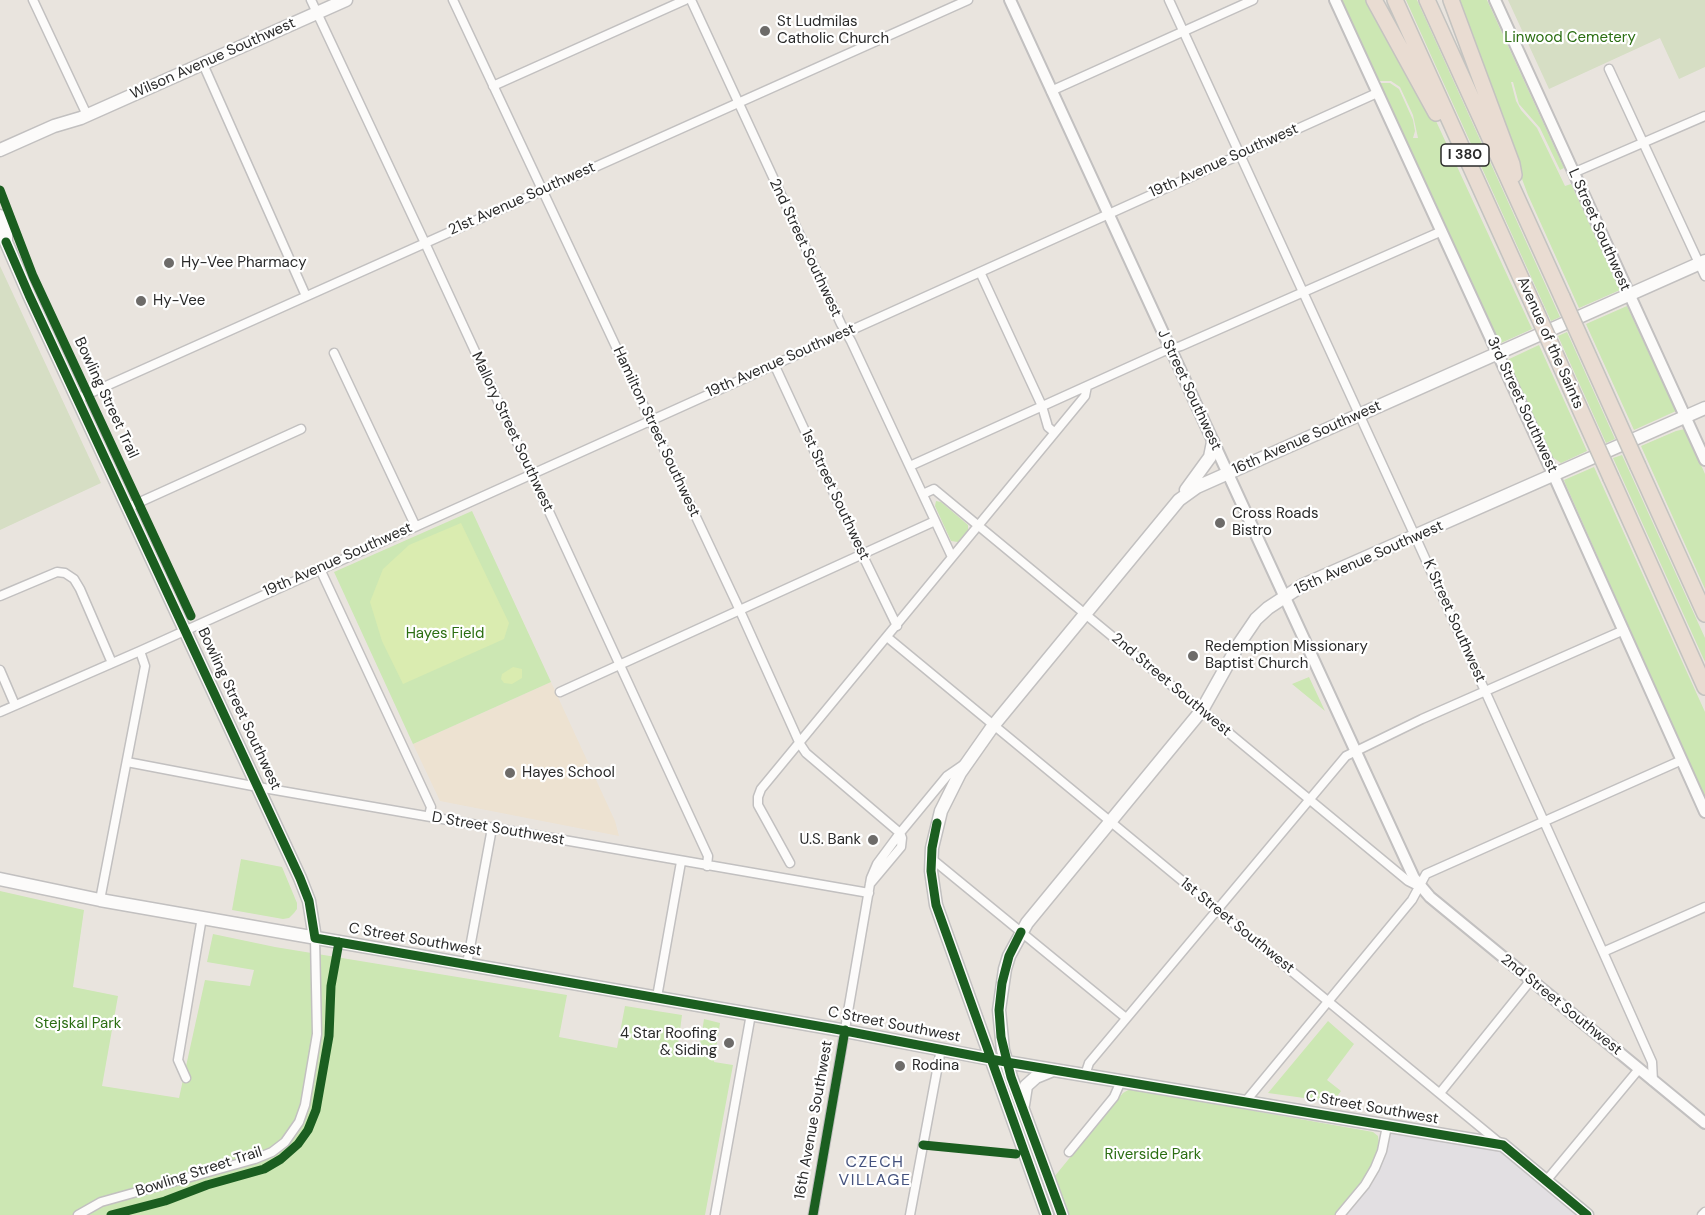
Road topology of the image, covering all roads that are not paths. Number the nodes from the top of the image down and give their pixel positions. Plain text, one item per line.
1 (33, 0) edge
2 (311, 0) edge
3 (346, 0) edge
4 (453, 0) edge
5 (685, 0) edge
6 (690, 0) edge
7 (968, 0) edge
8 (1010, 0) edge
9 (1169, 0) edge
10 (1253, 0) edge
11 (1335, 0) edge
12 (1374, 0) edge
13 (1395, 0) edge
14 (1427, 0) edge
15 (1451, 0) edge
16 (1495, 0) edge
17 (317, 13) junction
18 (1183, 32) junction
19 (203, 64) junction
20 (1609, 69) dead end
21 (493, 86) junction
22 (1051, 91) junction
23 (1377, 93) junction
24 (738, 103) junction
25 (1705, 116) edge
26 (84, 117) junction
27 (1643, 143) junction
28 (0, 150) edge
29 (1239, 154) junction
30 (0, 159) edge
31 (1573, 173) junction
32 (542, 190) junction
33 (1518, 201) junction
34 (1108, 213) junction
35 (1492, 215) junction
36 (0, 216) edge
37 (1442, 231) junction
38 (3, 240) edge
39 (425, 243) junction
40 (1702, 262) edge
41 (980, 272) junction
42 (1705, 276) edge
43 (1304, 292) junction
44 (1629, 295) junction
45 (306, 296) junction
46 (846, 332) junction
47 (1170, 349) junction
48 (334, 353) dead end
49 (1498, 353) junction
50 (774, 364) junction
51 (1088, 386) junction
52 (77, 399) junction
53 (1042, 406) junction
54 (1705, 408) edge
55 (1359, 415) junction
56 (1685, 417) junction
57 (650, 420) junction
58 (301, 429) dead end
59 (1054, 432) junction
60 (1213, 442) junction
61 (1705, 460) edge
62 (910, 466) junction
63 (1227, 473) junction
64 (531, 474) junction
65 (1554, 476) junction
66 (923, 494) junction
67 (1179, 500) junction
68 (129, 507) junction
69 (935, 521) junction
70 (415, 525) junction
71 (978, 526) junction
72 (1415, 536) junction
73 (862, 554) junction
74 (952, 557) junction
75 (320, 569) junction
76 (0, 596) edge
77 (1284, 596) junction
78 (740, 610) junction
79 (1086, 614) junction
80 (1705, 614) edge
81 (897, 626) junction
82 (185, 629) junction
83 (1624, 630) junction
84 (887, 637) junction
85 (140, 651) junction
86 (112, 663) junction
87 (619, 666) junction
88 (0, 670) edge
89 (1705, 687) edge
90 (1486, 691) junction
91 (560, 692) dead end
92 (15, 705) junction
93 (1202, 710) junction
94 (0, 712) edge
95 (993, 726) junction
96 (800, 744) junction
97 (1354, 751) junction
98 (1682, 760) junction
99 (127, 762) junction
100 (968, 762) junction
101 (258, 787) junction
102 (1309, 798) junction
103 (1705, 812) edge
104 (429, 816) junction
105 (1109, 822) junction
106 (1544, 822) junction
107 (492, 828) junction
108 (900, 833) junction
109 (932, 859) junction
110 (681, 862) junction
111 (790, 863) dead end
112 (706, 866) junction
113 (0, 879) edge
114 (1416, 882) junction
115 (869, 888) junction
116 (100, 900) junction
117 (1705, 907) edge
118 (1216, 909) junction
119 (202, 917) junction
120 (1021, 932) junction
121 (315, 938) junction
122 (1603, 952) junction
123 (467, 964) junction
124 (1531, 980) junction
125 (657, 997) junction
126 (1329, 1002) junction
127 (751, 1014) junction
128 (1126, 1018) junction
129 (845, 1030) junction
130 (941, 1049) junction
131 (992, 1058) junction
132 (1006, 1062) junction
133 (1639, 1069) junction
134 (1054, 1070) junction
135 (1085, 1075) junction
136 (186, 1078) dead end
137 (1121, 1081) junction
138 (1653, 1081) junction
139 (1440, 1093) junction
140 (1245, 1102) junction
141 (1024, 1112) junction
142 (1705, 1123) edge
143 (1387, 1125) junction
144 (1503, 1145) junction
145 (1069, 1152) dead end
146 (1546, 1181) junction
147 (78, 1215) edge
148 (715, 1215) edge
149 (813, 1215) edge
150 (910, 1215) edge
151 (1047, 1215) edge
152 (1062, 1215) edge
153 (1340, 1215) edge
154 (1587, 1215) edge

1 - 26 street
2 - 17 street, Mallory Street Southwest
3 - 17 main road, Wilson Avenue Southwest
4 - 21 street, Hamilton Street Southwest
5 - 21 street
6 - 24 street, 2nd Street Southwest
7 - 24 street, 21st Avenue Southwest
8 - 22 street, J Street Southwest
9 - 18 street, K Street Southwest
10 - 18 street
11 - 23 street, 3rd Street Southwest
12 - 35 highway
13 - 35 highway, Avenue of the Saints / I 380
14 - 33 highway, Avenue of the Saints / I 380
15 - 33 highway
16 - 31 street, L Street Southwest
17 - 19 main road, Wilson Avenue Southwest
17 - 39 street, Mallory Street Southwest
18 - 22 street
18 - 29 street, K Street Southwest
19 - 26 main road, Wilson Avenue Southwest
19 - 45 street
20 - 27 street
21 - 32 street, Hamilton Street Southwest
22 - 34 street, J Street Southwest
23 - 29 street, 19th Avenue Southwest
23 - 37 street, 3rd Street Southwest
24 - 32 street, 21st Avenue Southwest
24 - 46 street, 2nd Street Southwest
25 - 27 street
26 - 28 main road, Wilson Avenue Southwest
26 - 30 main road, Wilson Avenue Southwest
27 - 31 street
27 - 40 street
29 - 34 street, 19th Avenue Southwest
29 - 43 street, K Street Southwest
31 - 44 street, L Street Southwest
32 - 39 street, 21st Avenue Southwest
32 - 57 street, Hamilton Street Southwest
33 - 80 highway, Avenue of the Saints / I 380, bridge
34 - 41 street, 19th Avenue Southwest
34 - 47 street, J Street Southwest
35 - 89 highway, Avenue of the Saints / I 380, bridge
36 - 38 main road, Bowling Street Southwest
37 - 43 street
37 - 49 street, 3rd Street Southwest
38 - 52 main road, Bowling Street Southwest
39 - 45 street, 21st Avenue Southwest
39 - 64 street, Mallory Street Southwest
40 - 42 street
40 - 44 main road, 16th Avenue Southwest
41 - 46 street, 19th Avenue Southwest
41 - 53 street
43 - 47 street
43 - 55 street, K Street Southwest
44 - 49 main road, 16th Avenue Southwest
44 - 56 street, L Street Southwest
45 - 52 street, 21st Avenue Southwest
46 - 50 street, 19th Avenue Southwest
46 - 62 street, 2nd Street Southwest
47 - 51 street
47 - 60 street, J Street Southwest
48 - 70 street
49 - 55 main road, 16th Avenue Southwest
49 - 65 street, 3rd Street Southwest
50 - 57 street, 19th Avenue Southwest
50 - 73 street, 1st Street Southwest
51 - 53 street
51 - 59 street
52 - 68 main road, Bowling Street Southwest
53 - 59 street
53 - 62 street
54 - 56 main road, 15th Avenue Southwest
55 - 63 main road, 16th Avenue Southwest
55 - 72 street, K Street Southwest
56 - 61 street, L Street Southwest
56 - 65 main road, 15th Avenue Southwest
57 - 64 street, 19th Avenue Southwest
57 - 78 street, Hamilton Street Southwest
58 - 68 street
59 - 71 street
60 - 63 street, J Street Southwest
60 - 67 main road
62 - 66 street, 2nd Street Southwest
63 - 67 main road, 16th Avenue Southwest
63 - 77 street, J Street Southwest
64 - 70 street, 19th Avenue Southwest
64 - 87 street, Mallory Street Southwest
65 - 72 main road, 15th Avenue Southwest
65 - 83 street, 3rd Street Southwest
66 - 69 street, 2nd Street Southwest
66 - 71 street, 2nd Street Southwest
67 - 79 main road, 16th Avenue Southwest
68 - 82 main road, Bowling Street Southwest
69 - 73 street
69 - 74 street, 2nd Street Southwest
70 - 75 street, 19th Avenue Southwest
71 - 74 street
71 - 79 street, 2nd Street Southwest
72 - 77 main road, 15th Avenue Southwest
72 - 90 street, K Street Southwest
73 - 78 street
73 - 81 street, 1st Street Southwest
74 - 81 street
75 - 82 street, 19th Avenue Southwest
75 - 104 street
76 - 86 street
77 - 93 main road, 15th Avenue Southwest
77 - 97 street, J Street Southwest
78 - 87 street
78 - 96 street, Hamilton Street Southwest
79 - 93 street, 2nd Street Southwest
79 - 95 main road, 16th Avenue Southwest
81 - 84 street
82 - 85 street, 19th Avenue Southwest
82 - 101 main road, Bowling Street Southwest
83 - 90 street
83 - 98 street, 3rd Street Southwest
84 - 95 street, 1st Street Southwest
84 - 96 street
85 - 86 street, 19th Avenue Southwest
85 - 99 street
86 - 92 street, 19th Avenue Southwest
87 - 91 street
87 - 112 street, Mallory Street Southwest
88 - 92 street
90 - 97 street
90 - 106 street, K Street Southwest
92 - 94 street, 19th Avenue Southwest
93 - 102 street, 2nd Street Southwest
93 - 105 main road, 15th Avenue Southwest
95 - 100 main road, 16th Avenue Southwest
95 - 105 street, 1st Street Southwest
96 - 108 street, Hamilton Street Southwest
96 - 111 street
97 - 102 street
97 - 114 street, J Street Southwest
98 - 103 street, 3rd Street Southwest
98 - 106 street
99 - 101 street, D Street Southwest
99 - 116 street
100 - 108 street, 16th Avenue Southwest
100 - 109 main road, 16th Avenue Southwest
101 - 104 street, D Street Southwest
101 - 121 main road, Bowling Street Southwest
102 - 114 street, 2nd Street Southwest
102 - 118 street
104 - 107 street, D Street Southwest
105 - 118 street, 1st Street Southwest
105 - 120 main road, 15th Avenue Southwest
106 - 114 street
106 - 122 street, K Street Southwest
107 - 110 street, D Street Southwest
107 - 123 street
108 - 115 street, 16th Avenue Southwest
109 - 120 street
109 - 131 main road, 16th Avenue Southwest
110 - 112 street, D Street Southwest
110 - 125 street
112 - 115 street, D Street Southwest
113 - 116 main road, C Street Southwest
114 - 124 street, 2nd Street Southwest
114 - 126 street
115 - 129 street, 16th Avenue Southwest
116 - 119 main road, C Street Southwest
117 - 122 street
118 - 126 street, 1st Street Southwest
118 - 128 street
119 - 121 main road, C Street Southwest
119 - 136 street
120 - 128 street
120 - 132 main road, 15th Avenue Southwest
121 - 123 main road, C Street Southwest
121 - 147 street
122 - 138 street, K Street Southwest
123 - 125 main road, C Street Southwest
124 - 133 street, 2nd Street Southwest
124 - 139 street
125 - 127 main road, C Street Southwest
126 - 139 street, 1st Street Southwest
126 - 140 street
127 - 129 main road, C Street Southwest
127 - 148 street
128 - 135 street
129 - 130 main road, C Street Southwest
129 - 149 street, 16th Avenue Southwest
130 - 131 main road, C Street Southwest
130 - 150 street
131 - 132 main road, C Street Southwest
131 - 151 main road, 16th Avenue Southwest
132 - 134 main road, C Street Southwest
132 - 141 main road, 15th Avenue Southwest
133 - 138 street, 2nd Street Southwest
133 - 146 street
134 - 135 main road, C Street Southwest
134 - 141 main road
135 - 137 main road, C Street Southwest
137 - 140 main road, C Street Southwest
137 - 145 street
138 - 142 street, 2nd Street Southwest
139 - 144 street, 1st Street Southwest
140 - 143 main road, C Street Southwest
141 - 152 main road, 15th Avenue Southwest
143 - 144 main road, C Street Southwest
143 - 153 street
144 - 146 main road, 1st Street Southwest
146 - 154 main road, 1st Street Southwest

